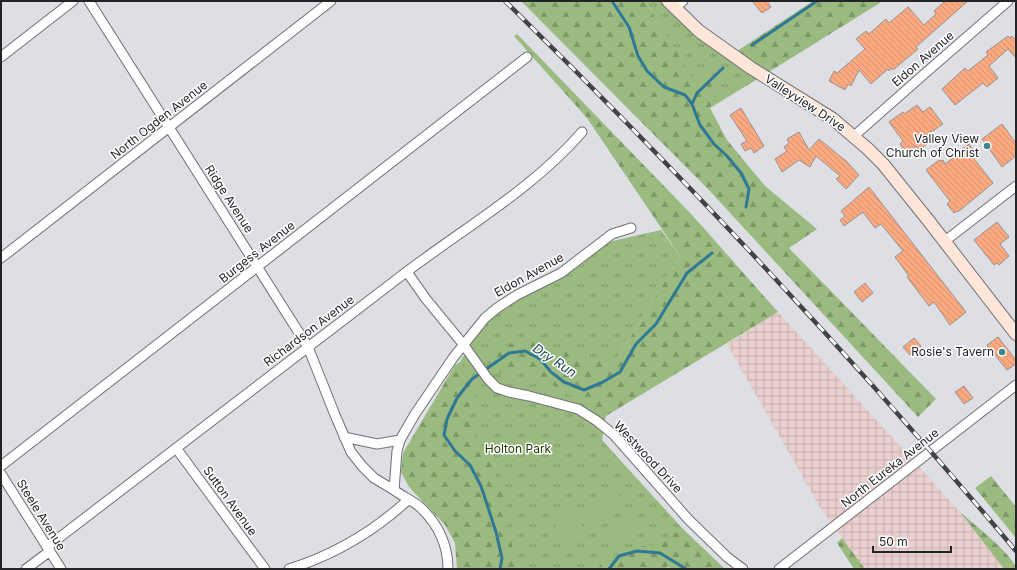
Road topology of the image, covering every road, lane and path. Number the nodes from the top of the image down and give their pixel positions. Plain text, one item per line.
1 (73, 1) edge
2 (89, 1) edge
3 (331, 1) edge
4 (1008, 1) edge
5 (675, 3) edge
6 (527, 56) dead end
7 (1, 57) edge
8 (169, 128) junction
9 (582, 132) dead end
10 (854, 136) junction
11 (1016, 186) edge
12 (631, 228) dead end
13 (945, 241) junction
14 (1, 258) edge
15 (258, 266) junction
16 (407, 272) junction
17 (1016, 334) edge
18 (463, 344) junction
19 (308, 346) junction
20 (1016, 385) edge
21 (344, 437) junction
22 (400, 440) junction
23 (176, 448) junction
24 (1, 466) edge
25 (1, 474) edge
26 (394, 490) junction
27 (408, 500) junction
28 (48, 549) junction
29 (26, 569) edge
30 (61, 569) edge
31 (265, 569) edge
32 (289, 569) edge
33 (448, 569) edge
34 (743, 569) edge
35 (779, 569) edge

1 - 7 street
2 - 8 street, Ridge Avenue
3 - 8 street, North Ogden Avenue
4 - 10 street, Eldon Avenue
5 - 10 street, Valleyview Drive
6 - 15 street, Burgess Avenue
8 - 14 street, North Ogden Avenue
8 - 15 street, Ridge Avenue
9 - 16 street, Richardson Avenue
10 - 13 street, Valleyview Drive
11 - 13 street
12 - 18 street, Eldon Avenue
13 - 17 street, Valleyview Drive
15 - 19 street, Ridge Avenue
15 - 24 street, Burgess Avenue
16 - 18 street, Westwood Drive
16 - 19 street, Richardson Avenue
18 - 22 street, Eldon Avenue
18 - 34 street, Westwood Drive
19 - 21 street, Ridge Avenue
19 - 23 street, Richardson Avenue
20 - 35 street, North Eureka Avenue
21 - 22 street
21 - 26 street, Ridge Avenue
22 - 26 street, Eldon Avenue
23 - 28 street, Richardson Avenue
23 - 31 street, Sutton Avenue
25 - 28 street, Steele Avenue
26 - 27 street
27 - 32 street
27 - 33 street
28 - 29 street, Richardson Avenue
28 - 30 street, Steele Avenue

